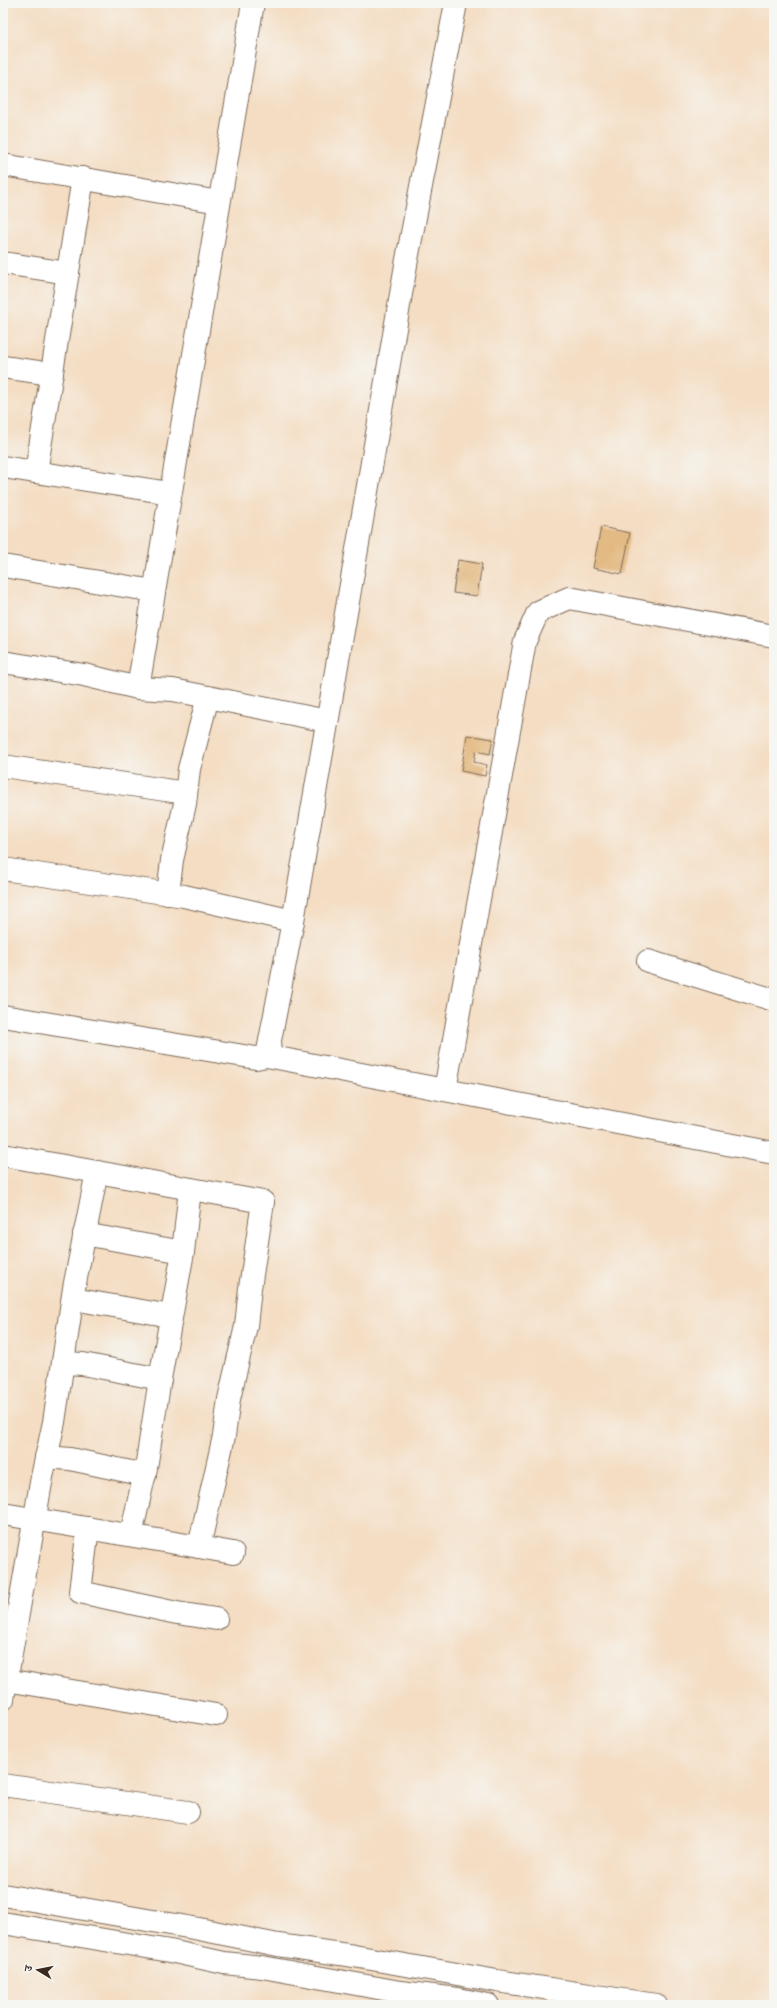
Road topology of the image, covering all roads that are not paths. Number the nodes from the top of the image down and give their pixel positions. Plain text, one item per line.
1 (252, 3) edge
2 (456, 3) edge
3 (3, 165) edge
4 (83, 178) junction
5 (219, 202) junction
6 (3, 262) edge
7 (68, 273) junction
8 (3, 367) edge
9 (52, 374) junction
10 (3, 467) edge
11 (36, 472) junction
12 (170, 493) junction
13 (3, 566) edge
14 (154, 591) junction
15 (774, 636) edge
16 (3, 662) edge
17 (138, 688) junction
18 (208, 697) junction
19 (328, 721) junction
20 (3, 766) edge
21 (186, 793) junction
22 (3, 869) edge
23 (168, 894) junction
24 (293, 921) junction
25 (648, 961) dead end
26 (774, 1000) edge
27 (3, 1016) edge
28 (267, 1056) junction
29 (445, 1090) junction
30 (774, 1153) edge
31 (3, 1155) edge
32 (97, 1172) junction
33 (190, 1189) junction
34 (84, 1234) junction
35 (183, 1252) junction
36 (73, 1300) junction
37 (170, 1316) junction
38 (64, 1363) junction
39 (160, 1378) junction
40 (46, 1457) junction
41 (145, 1475) junction
42 (3, 1514) edge
43 (35, 1519) junction
44 (88, 1528) junction
45 (131, 1535) junction
46 (199, 1547) junction
47 (232, 1553) dead end
48 (216, 1619) dead end
49 (5, 1690) edge
50 (216, 1716) dead end
51 (3, 1785) edge
52 (188, 1812) dead end
53 (3, 1895) edge
54 (3, 1924) edge
55 (488, 2005) edge
56 (656, 2005) edge

1 - 5 street
2 - 19 street
3 - 4 street
4 - 5 street
4 - 7 street
5 - 12 street
6 - 7 street
7 - 9 street
8 - 9 street
9 - 11 street
10 - 11 street
11 - 12 street
12 - 14 street
13 - 14 street
14 - 17 street
15 - 29 street
16 - 17 street
17 - 18 street
18 - 19 street
18 - 21 street
19 - 24 street
20 - 21 street
21 - 23 street
22 - 23 street
23 - 24 street
24 - 28 street
25 - 26 street
27 - 28 street
28 - 29 street
29 - 30 street
31 - 32 street
32 - 33 street
32 - 34 street
33 - 35 street
33 - 46 street
34 - 35 street
34 - 36 street
35 - 37 street
36 - 37 street
36 - 38 street
37 - 39 street
38 - 39 street
38 - 40 street
39 - 41 street
40 - 41 street
40 - 43 street
41 - 45 street
42 - 43 street
43 - 44 street
43 - 49 street
44 - 45 street
44 - 48 street
45 - 46 street
46 - 47 street
49 - 50 street
51 - 52 street
53 - 56 street
54 - 55 street

